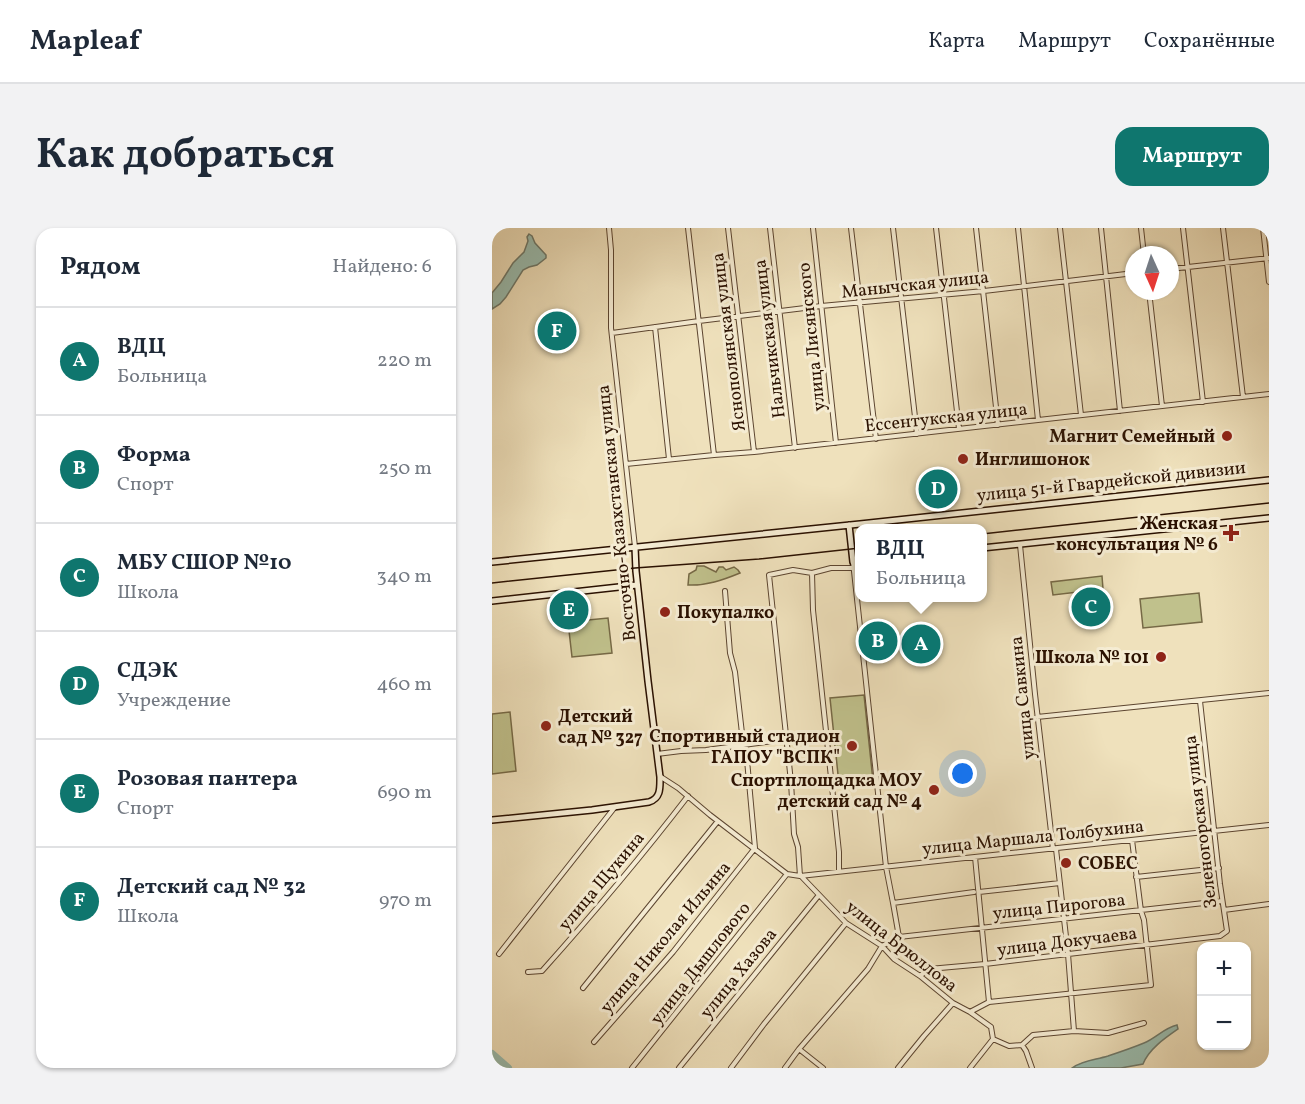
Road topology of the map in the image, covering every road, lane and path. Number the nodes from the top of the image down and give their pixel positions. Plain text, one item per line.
1 (609, 228) edge
2 (688, 228) edge
3 (728, 228) edge
4 (770, 228) edge
5 (813, 228) edge
6 (851, 228) edge
7 (893, 228) edge
8 (936, 228) edge
9 (976, 228) edge
10 (1018, 228) edge
11 (1060, 228) edge
12 (1101, 228) edge
13 (1141, 228) edge
14 (1183, 228) edge
15 (1223, 228) edge
16 (1263, 228) edge
17 (1143, 246) edge
18 (1268, 258) edge
19 (1227, 262) junction
20 (1188, 267) junction
21 (1179, 268) edge
22 (1125, 274) edge
23 (1106, 277) junction
24 (1066, 280) junction
25 (1269, 282) edge
26 (1024, 286) junction
27 (984, 291) junction
28 (944, 295) junction
29 (901, 299) junction
30 (1150, 300) edge
31 (860, 303) junction
32 (821, 306) junction
33 (780, 312) junction
34 (738, 316) junction
35 (699, 321) junction
36 (655, 327) junction
37 (612, 333) junction
38 (1269, 394) edge
39 (1243, 397) junction
40 (1203, 402) junction
41 (1162, 406) junction
42 (1120, 411) junction
43 (1081, 416) junction
44 (1038, 420) junction
45 (998, 425) junction
46 (959, 429) junction
47 (917, 434) junction
48 (876, 439) junction
49 (836, 443) junction
50 (795, 448) junction
51 (754, 452) junction
52 (714, 455) junction
53 (669, 459) junction
54 (626, 464) junction
55 (1269, 480) edge
56 (1269, 518) edge
57 (855, 524) edge
58 (858, 524) edge
59 (849, 525) junction
60 (1020, 544) junction
61 (635, 547) junction
62 (987, 547) edge
63 (492, 562) edge
64 (855, 564) edge
65 (812, 573) junction
66 (637, 585) junction
67 (725, 591) dead end
68 (492, 601) edge
69 (859, 602) edge
70 (1269, 693) edge
71 (1200, 701) junction
72 (1037, 717) junction
73 (826, 734) junction
74 (786, 740) junction
75 (744, 746) junction
76 (657, 754) junction
77 (660, 777) junction
78 (688, 796) junction
79 (615, 806) junction
80 (492, 820) edge
81 (718, 821) junction
82 (1269, 825) edge
83 (1215, 831) junction
84 (1131, 840) junction
85 (755, 848) junction
86 (1054, 849) junction
87 (975, 857) junction
88 (886, 867) junction
89 (1219, 868) junction
90 (839, 871) junction
91 (787, 874) junction
92 (800, 876) junction
93 (1136, 877) junction
94 (1060, 883) junction
95 (977, 892) junction
96 (819, 895) junction
97 (1222, 901) junction
98 (892, 903) junction
99 (1269, 903) edge
100 (1224, 910) junction
101 (1141, 911) junction
102 (1063, 918) junction
103 (846, 923) junction
104 (982, 928) junction
105 (1220, 936) joint
106 (899, 937) junction
107 (1146, 945) junction
108 (882, 946) junction
109 (499, 954) dead end
110 (1068, 954) junction
111 (985, 964) junction
112 (528, 972) dead end
113 (920, 976) junction
114 (584, 988) dead end
115 (1071, 992) junction
116 (989, 1002) junction
117 (953, 1003) junction
118 (970, 1012) junction
119 (1144, 1023) dead end
120 (1074, 1031) junction
121 (993, 1039) junction
122 (594, 1042) dead end
123 (1022, 1045) junction
124 (799, 1049) junction
125 (633, 1068) edge
126 (679, 1068) edge
127 (731, 1068) edge
128 (785, 1068) edge
129 (822, 1068) edge
130 (898, 1068) edge
131 (970, 1068) edge
132 (1032, 1068) edge

1 - 37 street, Восточно-Казахстанская улица
2 - 35 street
3 - 34 street, Яснополянская улица
4 - 33 street, Нальчикская улица
5 - 32 street, улица Лисянского
6 - 31 street
7 - 29 street
8 - 28 street
9 - 27 street
10 - 26 street
11 - 24 street
12 - 23 street
13 - 17 street
14 - 20 street
15 - 19 street
16 - 18 street
18 - 19 street
18 - 25 street
19 - 20 street
19 - 39 street
20 - 21 street
20 - 40 street
22 - 23 street, Манычская улица
23 - 24 street, Манычская улица
23 - 42 street
24 - 26 street, Манычская улица
24 - 43 street
26 - 27 street, Манычская улица
26 - 44 street
27 - 28 street, Манычская улица
27 - 45 street
28 - 29 street, Манычская улица
28 - 46 street
29 - 31 street, Манычская улица
29 - 47 street
30 - 41 street
31 - 32 street, Манычская улица
31 - 48 street
32 - 33 street, Манычская улица
32 - 49 street, улица Лисянского
33 - 34 street, Манычская улица
33 - 50 street, Нальчикская улица
34 - 35 street, Манычская улица
34 - 51 street, Яснополянская улица
35 - 36 street
35 - 52 street
36 - 37 street
36 - 53 street
37 - 54 street, Восточно-Казахстанская улица
38 - 39 street, Ессентукская улица
39 - 40 street, Ессентукская улица
40 - 41 street, Ессентукская улица
41 - 42 street, Ессентукская улица
42 - 43 street, Ессентукская улица
43 - 44 street, Ессентукская улица
44 - 45 street, Ессентукская улица
45 - 46 street, Ессентукская улица
46 - 47 street, Ессентукская улица
47 - 48 street, Ессентукская улица
48 - 49 street, Ессентукская улица
49 - 50 street, Ессентукская улица
50 - 51 street, Ессентукская улица
51 - 52 street, Ессентукская улица
52 - 53 street, Ессентукская улица
53 - 54 street, Ессентукская улица
54 - 61 street, Восточно-Казахстанская улица
55 - 58 main road, улица 51-й Гвардейской дивизии
56 - 60 main road
57 - 59 main road, улица 51-й Гвардейской дивизии
59 - 61 main road, улица 51-й Гвардейской дивизии
59 - 64 main road
60 - 62 main road
60 - 72 street, улица Савкина
61 - 63 main road, улица 51-й Гвардейской дивизии
61 - 66 main road, Восточно-Казахстанская улица
64 - 65 street
65 - 73 street
65 - 74 street
66 - 68 main road
66 - 76 main road, Восточно-Казахстанская улица
67 - 75 street
69 - 88 street
70 - 71 street
71 - 72 street
71 - 83 street, Зеленогорская улица
72 - 86 street, улица Савкина
73 - 74 street
73 - 90 street
74 - 75 street
74 - 92 street
75 - 76 street
75 - 85 street
76 - 77 main road, Восточно-Казахстанская улица
77 - 78 street
77 - 79 main road
78 - 81 street
78 - 112 street, улица Щукина
79 - 80 main road
79 - 109 street
81 - 85 street
81 - 114 street
82 - 83 street, улица Маршала Толбухина
83 - 84 street, улица Маршала Толбухина
83 - 89 street, Зеленогорская улица
84 - 86 street, улица Маршала Толбухина
84 - 93 street
85 - 91 street
85 - 122 street, улица Николая Ильина
86 - 87 street, улица Маршала Толбухина
86 - 94 street, улица Савкина
87 - 88 street, улица Маршала Толбухина
87 - 95 street
88 - 90 street, улица Маршала Толбухина
88 - 98 street
89 - 93 street
89 - 97 street, Зеленогорская улица
90 - 92 street, улица Маршала Толбухина
91 - 92 street
91 - 125 street, улица Дышлового
92 - 96 street, улица Брюллова
93 - 101 street
94 - 95 street
94 - 102 street, улица Савкина
95 - 98 street
95 - 104 street
96 - 103 street, улица Брюллова
96 - 126 street, улица Хазова
97 - 100 street, Зеленогорская улица
97 - 101 street, улица Пирогова
98 - 106 street
99 - 100 street
100 - 105 street, Зеленогорская улица
101 - 102 street, улица Пирогова
101 - 107 street
102 - 104 street, улица Пирогова
102 - 110 street, улица Савкина
103 - 108 street, улица Брюллова
103 - 127 street
104 - 106 street, улица Пирогова
104 - 111 street
105 - 107 street, улица Докучаева
106 - 108 street
107 - 110 street, улица Докучаева
107 - 115 street
108 - 113 street, улица Брюллова
108 - 124 street
110 - 111 street, улица Докучаева
110 - 115 street, улица Савкина
111 - 113 street, улица Докучаева
111 - 116 street
113 - 117 street, улица Брюллова
115 - 116 street
115 - 120 street, улица Савкина
116 - 118 street
117 - 118 street, улица Брюллова
117 - 130 street
118 - 121 street, улица Брюллова
119 - 120 street
120 - 123 street
121 - 123 street
121 - 131 street
123 - 132 street
124 - 128 street
124 - 129 street

